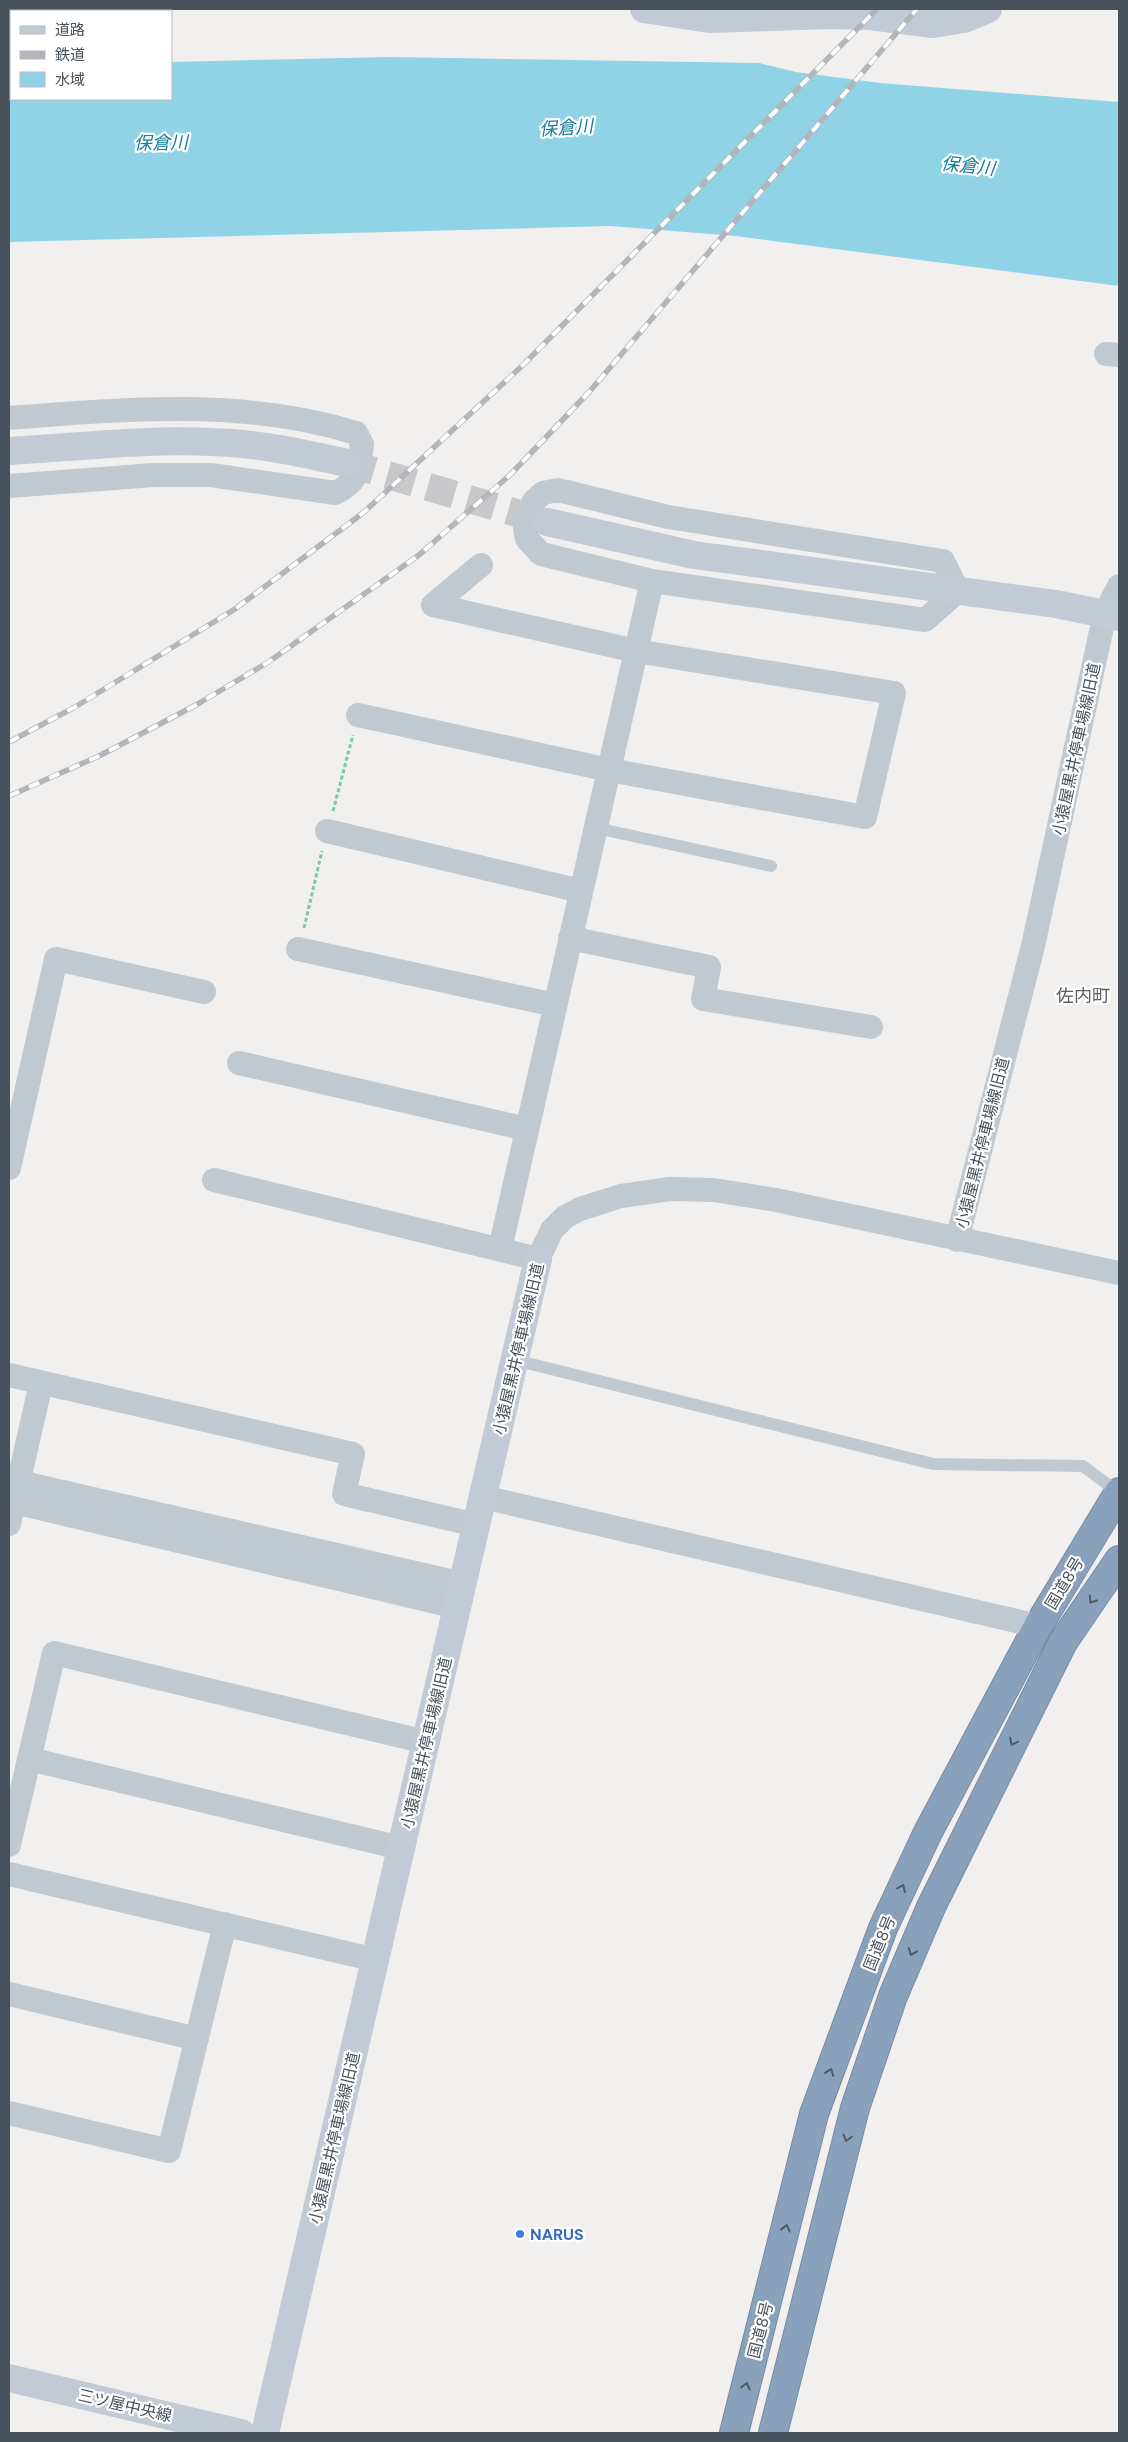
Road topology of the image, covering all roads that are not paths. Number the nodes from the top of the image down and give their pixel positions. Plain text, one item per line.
1 (644, 9) edge
2 (988, 9) edge
3 (9, 418) edge
4 (9, 451) edge
5 (347, 463) tunnel mouth
6 (9, 486) edge
7 (547, 522) tunnel mouth
8 (481, 565) dead end
9 (652, 580) junction
10 (1119, 586) edge
11 (958, 591) junction
12 (1112, 615) edge
13 (636, 651) junction
14 (358, 715) dead end
15 (609, 770) junction
16 (596, 828) junction
17 (327, 831) dead end
18 (771, 866) dead end
19 (581, 891) junction
20 (570, 938) junction
21 (298, 949) dead end
22 (204, 992) dead end
23 (555, 1005) junction
24 (871, 1027) dead end
25 (240, 1062) dead end
26 (527, 1128) junction
27 (9, 1168) edge
28 (214, 1180) dead end
29 (957, 1240) junction
30 (500, 1249) junction
31 (538, 1259) junction
32 (1119, 1273) edge
33 (515, 1360) junction
34 (9, 1375) edge
35 (41, 1383) junction
36 (1119, 1493) edge
37 (483, 1496) junction
38 (14, 1503) edge
39 (476, 1525) junction
40 (1119, 1560) edge
41 (460, 1595) junction
42 (1038, 1626) junction
43 (426, 1742) junction
44 (29, 1759) junction
45 (9, 1845) edge
46 (402, 1848) junction
47 (9, 1874) edge
48 (225, 1924) junction
49 (376, 1960) junction
50 (9, 1994) edge
51 (197, 2039) junction
52 (9, 2113) edge
53 (9, 2378) edge
54 (241, 2433) edge
55 (265, 2433) edge
56 (734, 2433) edge
57 (773, 2433) edge

1 - 2 street
3 - 6 street
4 - 5 street
7 - 11 street
8 - 13 street
9 - 11 street
9 - 11 street
9 - 13 street
10 - 12 street, 小猿屋黒井停車場線旧道
11 - 12 street
12 - 29 street, 小猿屋黒井停車場線旧道
13 - 15 street
13 - 15 street
14 - 15 street
15 - 16 street
16 - 18 lane
16 - 19 street
17 - 19 street
19 - 20 street
20 - 23 street
20 - 24 street
21 - 23 street
22 - 27 street
23 - 26 street
25 - 26 street
26 - 30 street
28 - 30 street
29 - 31 street, 小猿屋黒井停車場線旧道
29 - 32 street
30 - 31 street
31 - 33 street, 小猿屋黒井停車場線旧道
33 - 36 lane
33 - 37 street, 小猿屋黒井停車場線旧道
34 - 35 street
35 - 38 street
35 - 39 street
36 - 42 highway, 国道8号
37 - 39 street, 小猿屋黒井停車場線旧道
37 - 42 street
38 - 41 street
39 - 41 street, 小猿屋黒井停車場線旧道
40 -> 57 highway, 国道8号
41 - 43 street, 小猿屋黒井停車場線旧道
56 -> 42 highway, 国道8号
43 - 44 street
43 - 46 street, 小猿屋黒井停車場線旧道
44 - 45 street
44 - 46 street
46 - 49 street, 小猿屋黒井停車場線旧道
47 - 48 street
48 - 49 street
48 - 51 street
49 - 55 street, 小猿屋黒井停車場線旧道
50 - 51 street
51 - 52 street
53 - 54 street, 三ツ屋中央線

